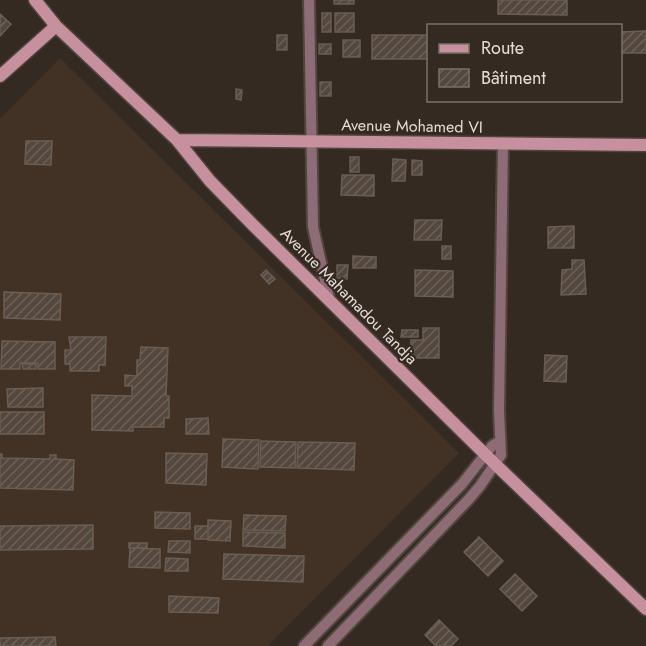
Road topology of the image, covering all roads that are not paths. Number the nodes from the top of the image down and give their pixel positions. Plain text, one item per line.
1 (35, 0) edge
2 (309, 0) edge
3 (56, 26) junction
4 (0, 76) edge
5 (177, 141) junction
6 (311, 142) junction
7 (503, 143) junction
8 (646, 145) edge
9 (329, 298) junction
10 (500, 441) junction
11 (486, 455) junction
12 (496, 465) junction
13 (398, 548) junction
14 (410, 561) junction
15 (646, 609) edge
16 (304, 646) edge
17 (328, 646) edge

1 - 3 main road, Avenue Mahamadou Tandja
2 - 6 street
3 - 4 main road
3 - 5 main road, Avenue Mahamadou Tandja
5 - 6 main road, Avenue Mohamed VI
5 - 9 main road, Avenue Mahamadou Tandja
6 - 7 main road, Avenue Mohamed VI
6 - 9 street
7 - 8 main road, Avenue Mohamed VI
7 - 10 street
9 - 11 main road, Avenue Mahamadou Tandja
10 - 11 street
10 - 12 street
11 - 12 main road, Avenue Mahamadou Tandja
11 - 13 street
12 - 14 street
12 - 15 main road, Avenue Mahamadou Tandja
13 - 14 street
13 - 16 street
14 - 17 street

